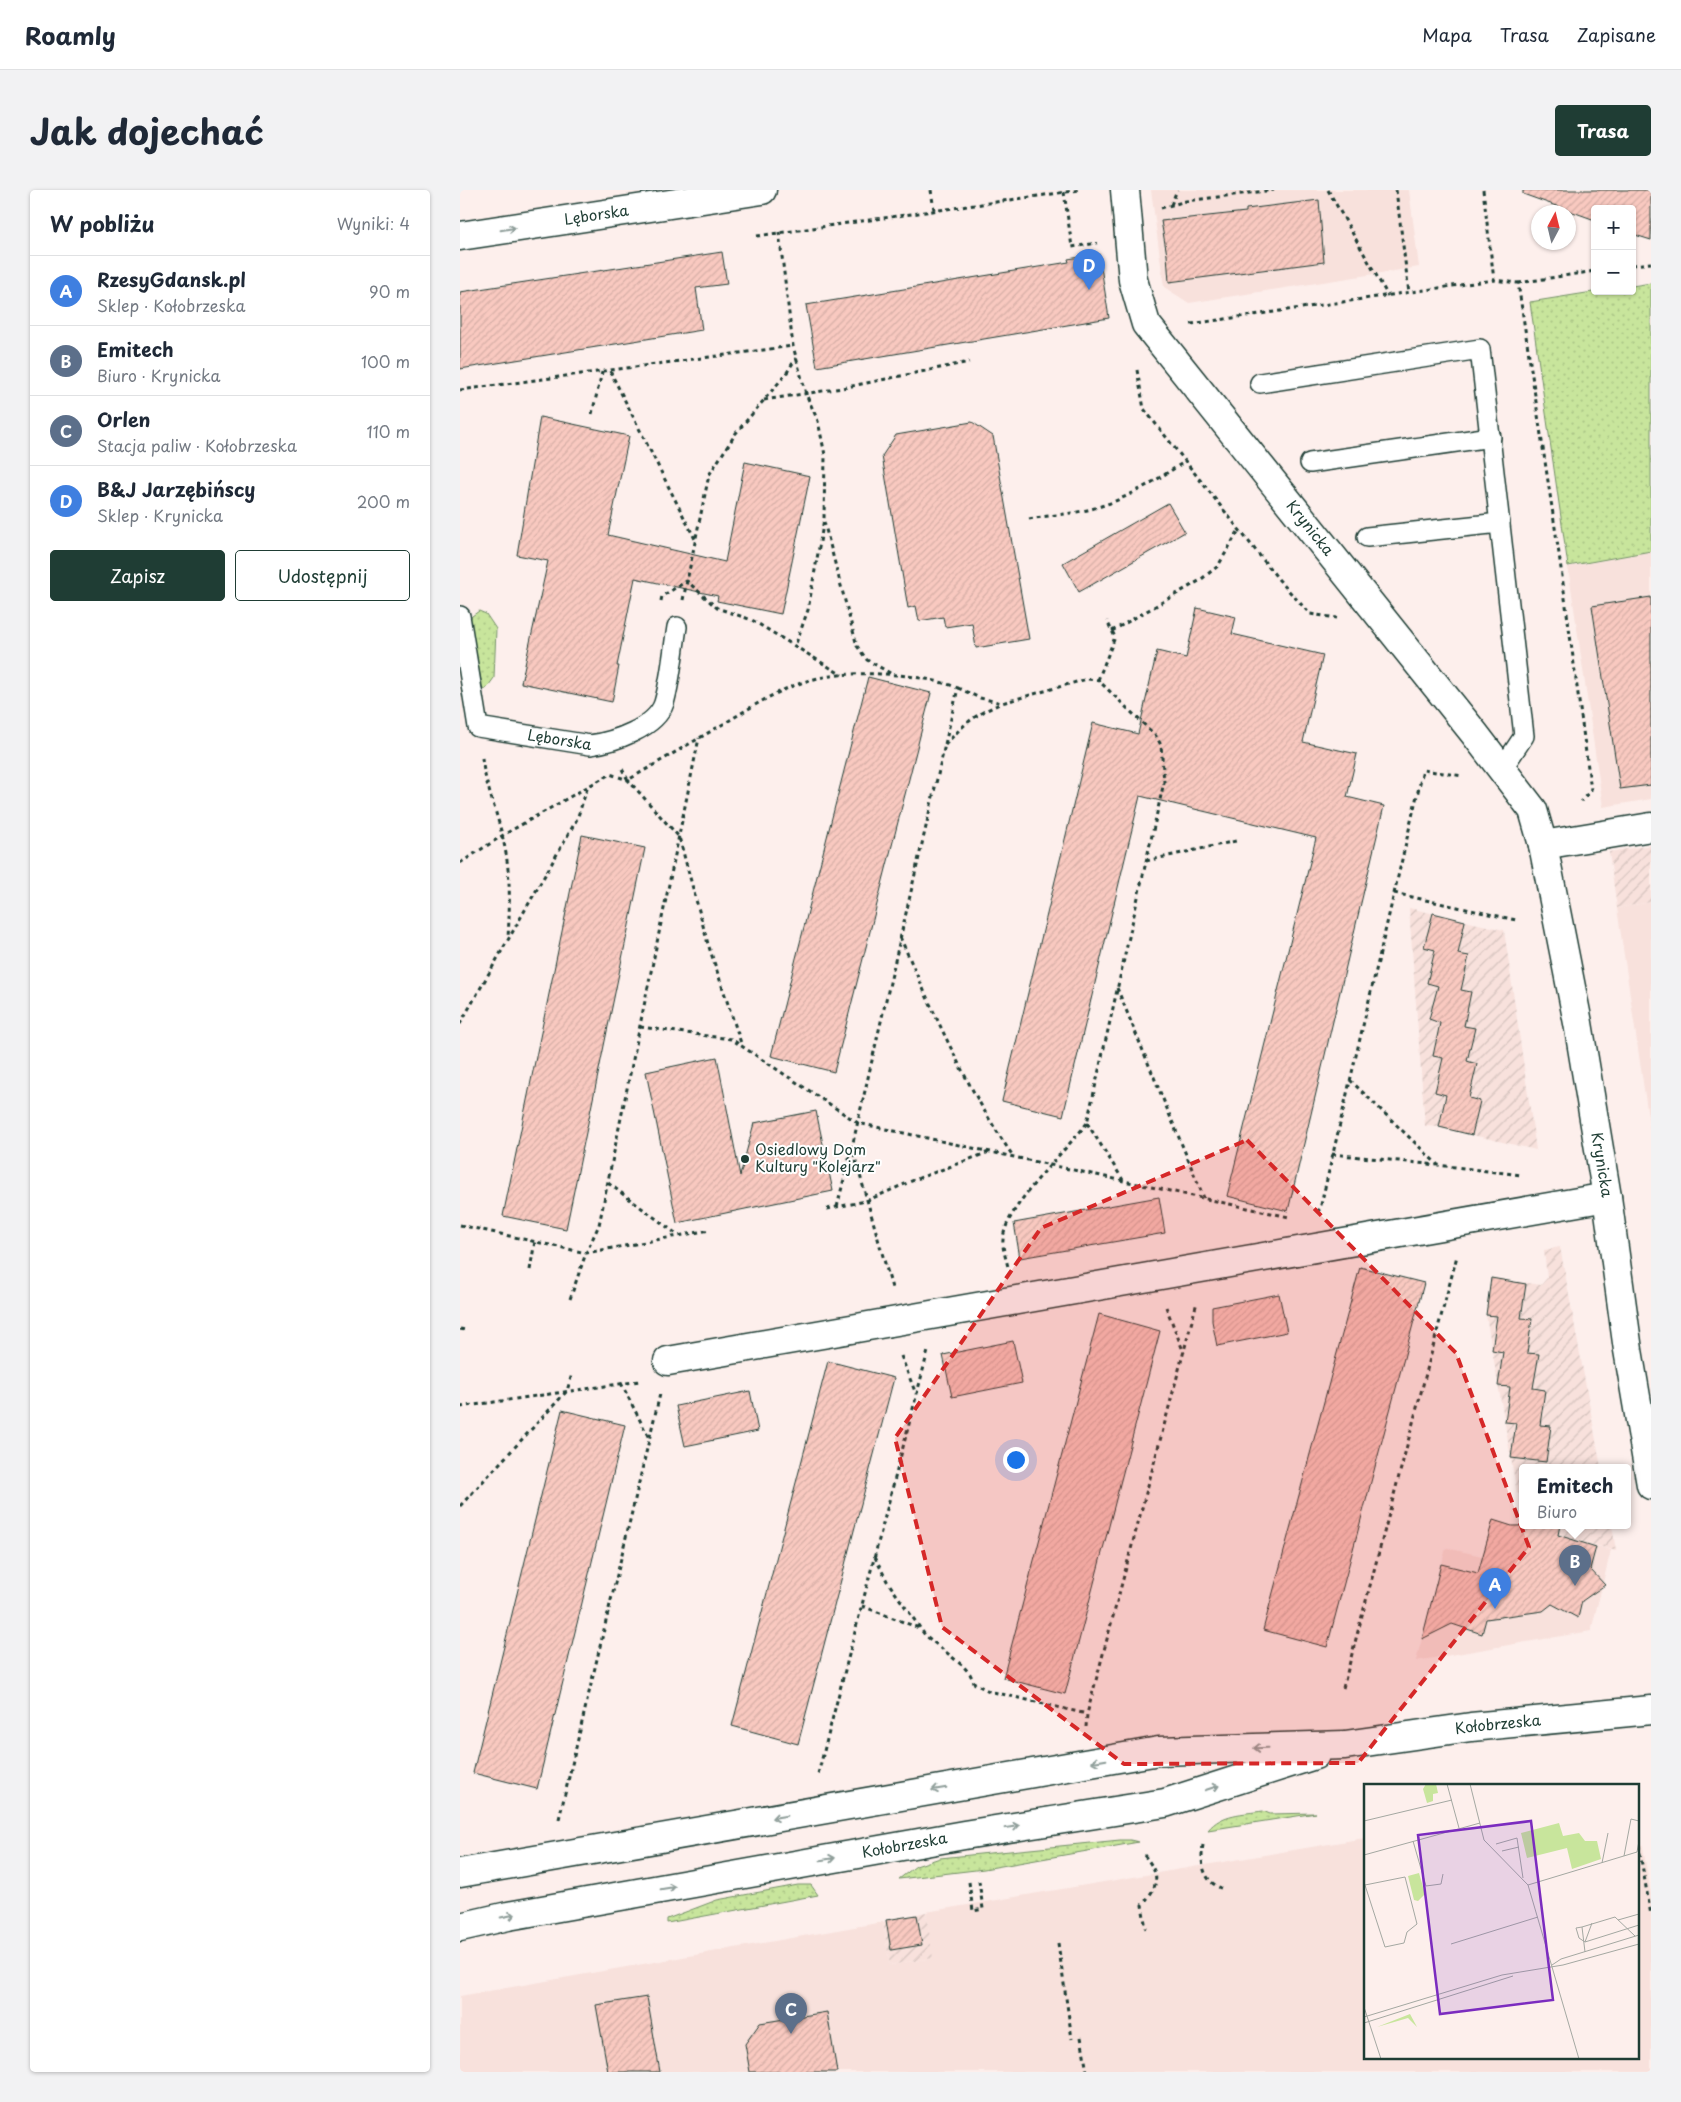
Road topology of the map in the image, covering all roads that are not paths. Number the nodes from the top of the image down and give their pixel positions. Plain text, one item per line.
1 (762, 190) edge
2 (1125, 190) edge
3 (460, 236) edge
4 (1260, 383) dead end
5 (1490, 437) junction
6 (1310, 463) dead end
7 (1500, 523) junction
8 (1367, 537) dead end
9 (460, 616) edge
10 (677, 627) road end
11 (1502, 769) junction
12 (1651, 827) edge
13 (1543, 845) junction
14 (1607, 1197) junction
15 (666, 1370) road end
16 (1651, 1485) edge
17 (1651, 1710) edge
18 (1344, 1745) junction
19 (460, 1874) edge
20 (460, 1927) edge

3 -> 1 street, Lęborska
2 - 11 street, Krynicka
4 - 5 lane
5 - 6 lane
5 - 7 lane
7 - 8 lane
7 - 11 lane
9 - 10 lane, Lęborska
11 - 13 street, Krynicka
12 - 13 street
13 - 14 street, Krynicka
14 - 15 street
14 - 16 street, Krynicka
17 - 18 street, Kołobrzeska
18 -> 19 street, Kołobrzeska
20 -> 18 street, Kołobrzeska

